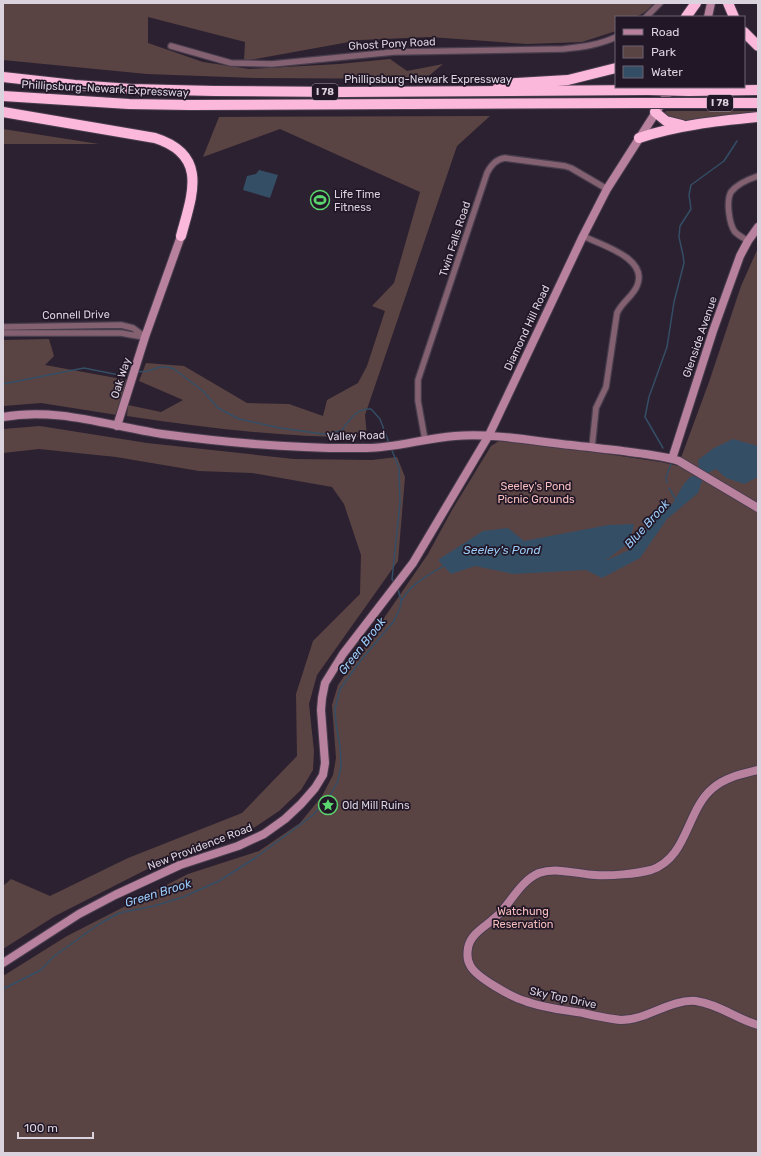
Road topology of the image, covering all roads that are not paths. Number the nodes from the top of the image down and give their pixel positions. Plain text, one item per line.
1 (660, 3) edge
2 (696, 3) edge
3 (711, 3) edge
4 (728, 3) edge
5 (647, 16) edge
6 (687, 16) edge
7 (708, 16) edge
8 (734, 16) edge
9 (745, 33) edge
10 (615, 37) edge
11 (171, 46) dead end
12 (758, 46) edge
13 (615, 68) edge
14 (3, 77) edge
15 (671, 88) edge
16 (758, 90) edge
17 (441, 91) junction
18 (3, 96) edge
19 (758, 103) edge
20 (3, 112) edge
21 (655, 112) junction
22 (758, 117) edge
23 (689, 125) junction
24 (639, 138) junction
25 (758, 176) edge
26 (607, 189) junction
27 (758, 227) edge
28 (181, 236) joint
29 (583, 236) junction
30 (748, 241) junction
31 (3, 327) edge
32 (3, 333) edge
33 (146, 337) junction
34 (3, 417) edge
35 (117, 426) junction
36 (489, 435) junction
37 (425, 440) junction
38 (592, 447) junction
39 (672, 459) junction
40 (758, 508) edge
41 (401, 579) joint
42 (758, 770) edge
43 (3, 962) edge
44 (758, 1025) edge

1 - 5 street
2 - 6 highway
3 - 7 main road
4 - 8 highway
9 - 12 highway
10 - 11 street, Ghost Pony Road
13 - 17 highway
14 - 17 highway, Phillipsburg-Newark Expressway / I 78
15 - 21 main road, Diamond Hill Road
16 - 17 highway, Phillipsburg-Newark Expressway / I 78, bridge
18 - 19 highway, Phillipsburg-Newark Expressway / I 78, bridge
20 - 28 highway
21 - 23 highway
21 - 24 main road, Diamond Hill Road
22 - 23 highway
23 - 24 highway
24 - 26 main road, Diamond Hill Road
25 - 30 street
26 - 29 main road, Diamond Hill Road
26 - 37 street, Twin Falls Road
27 - 30 main road, Glenside Avenue
28 - 33 main road
29 - 36 main road, Diamond Hill Road
29 - 38 street
30 - 39 main road, Glenside Avenue
31 - 33 street, Connell Drive
32 - 33 street, Connell Drive
33 - 35 main road, Oak Way
34 - 35 main road, Valley Road
35 - 37 main road, Valley Road
36 - 37 main road, Valley Road
36 - 38 main road, Valley Road
36 - 41 main road, Diamond Hill Road
38 - 39 main road, Valley Road
39 - 40 main road, Valley Road
41 - 43 main road, New Providence Road
42 - 44 main road, Sky Top Drive

